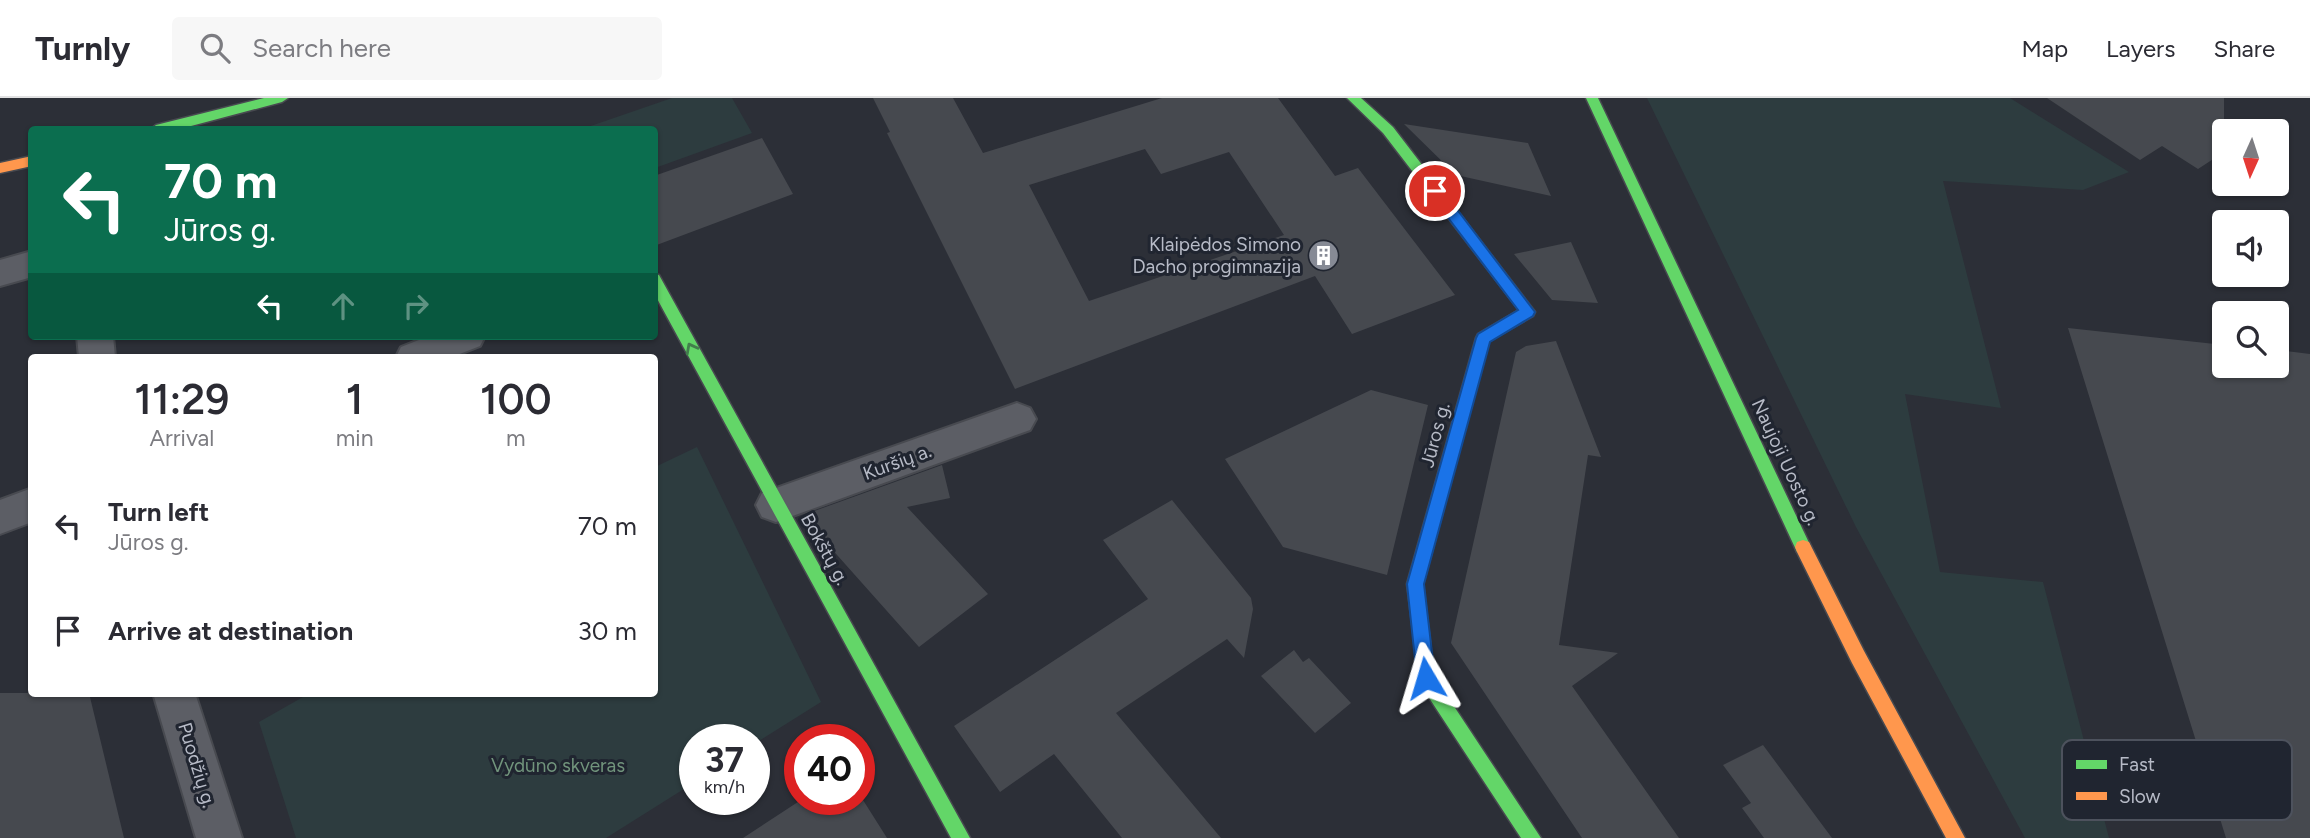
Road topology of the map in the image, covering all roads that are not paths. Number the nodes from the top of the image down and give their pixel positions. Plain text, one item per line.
1 (282, 98) edge
2 (1353, 98) edge
3 (1592, 98) edge
4 (172, 126) edge
5 (28, 162) edge
6 (0, 168) edge
7 (28, 265) edge
8 (0, 273) edge
9 (658, 286) edge
10 (457, 340) edge
11 (422, 354) edge
12 (1017, 419) dead end
13 (776, 505) junction
14 (28, 506) edge
15 (0, 517) edge
16 (175, 697) edge
17 (219, 838) edge
18 (961, 838) edge
19 (1532, 838) edge
20 (1956, 838) edge

1 - 4 street
2 - 19 street, Jūros g.
3 - 20 street, Naujoji Uosto g.
5 - 6 street
7 - 8 street
13 -> 9 street, Bokštų g.
10 - 11 street
12 - 13 street, Kuršių a.
13 - 18 street, Bokštų g.
14 - 15 street
16 - 17 street, Puodžių g.

